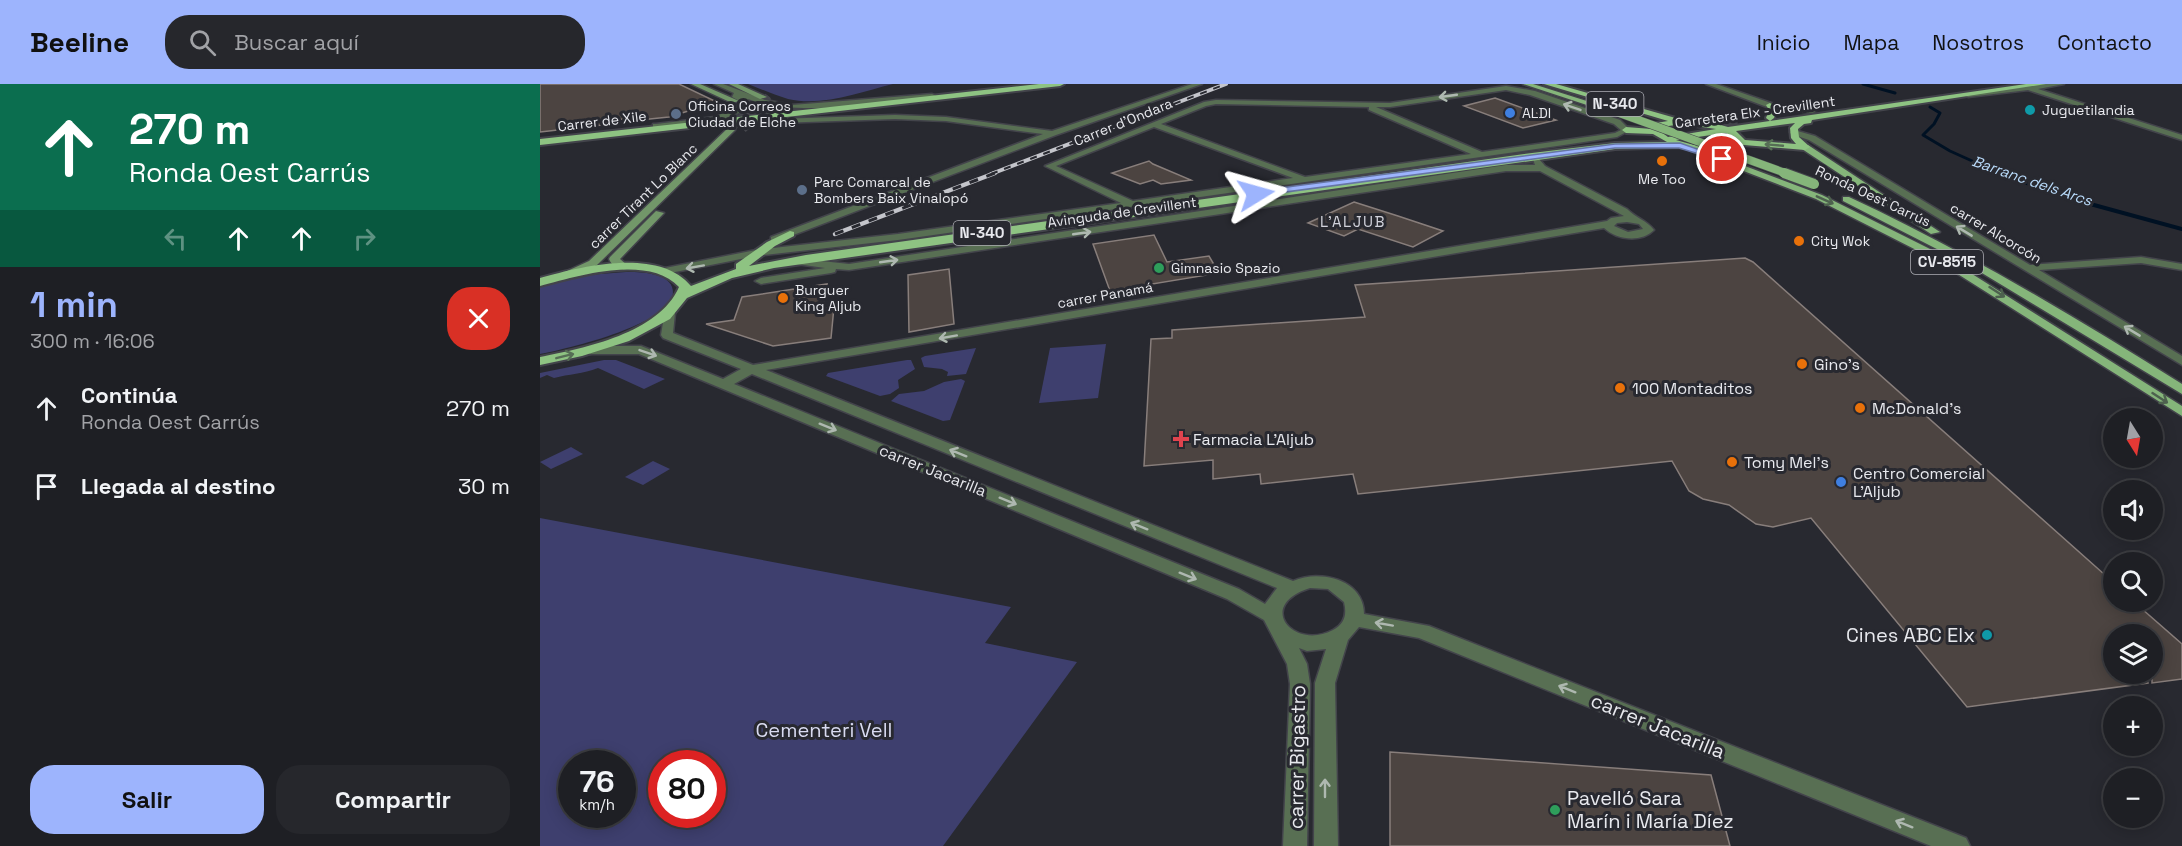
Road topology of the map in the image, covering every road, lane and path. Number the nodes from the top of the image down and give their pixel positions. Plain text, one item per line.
1 (694, 84) edge
2 (707, 84) edge
3 (717, 84) edge
4 (732, 84) edge
5 (1060, 84) edge
6 (1199, 84) edge
7 (1526, 84) edge
8 (1548, 84) edge
9 (1557, 84) edge
10 (1709, 84) edge
11 (2001, 84) edge
12 (2042, 84) edge
13 (2061, 84) edge
14 (1052, 85) edge
15 (2029, 88) junction
16 (983, 93) junction
17 (1584, 94) junction
18 (1962, 96) junction
19 (763, 97) dead end
20 (735, 101) dead end
21 (1363, 105) junction
22 (1390, 105) junction
23 (1770, 105) junction
24 (1812, 111) junction
25 (1382, 112) junction
26 (1850, 112) junction
27 (1770, 118) junction
28 (1682, 122) junction
29 (1695, 123) junction
30 (697, 124) junction
31 (1154, 124) junction
32 (1624, 128) junction
33 (1657, 128) junction
34 (743, 129) tunnel mouth
35 (1795, 129) junction
36 (731, 130) tunnel mouth
37 (1729, 130) junction
38 (1053, 133) junction
39 (2181, 137) edge
40 (1664, 139) junction
41 (540, 142) edge
42 (1742, 142) junction
43 (1680, 145) junction
44 (1615, 146) junction
45 (1805, 147) junction
46 (1692, 148) junction
47 (1830, 149) junction
48 (1480, 155) junction
49 (1532, 156) junction
50 (1494, 161) junction
51 (1542, 168) junction
52 (1307, 180) junction
53 (1320, 185) junction
54 (1106, 192) junction
55 (1135, 204) junction
56 (1158, 207) junction
57 (1083, 211) junction
58 (1615, 217) junction
59 (1571, 231) junction
60 (1618, 233) junction
61 (790, 234) junction
62 (898, 237) junction
63 (762, 252) junction
64 (791, 256) junction
65 (730, 257) junction
66 (806, 259) junction
67 (623, 267) junction
68 (849, 267) junction
69 (2182, 267) edge
70 (2027, 268) junction
71 (664, 271) junction
72 (569, 274) junction
73 (729, 274) junction
74 (540, 280) edge
75 (761, 281) dead end
76 (684, 295) junction
77 (2049, 306) junction
78 (669, 312) junction
79 (590, 350) junction
80 (540, 361) edge
81 (2182, 361) edge
82 (751, 369) junction
83 (724, 384) junction
84 (2182, 390) edge
85 (2182, 412) edge
86 (1291, 587) junction
87 (1271, 615) junction
88 (1354, 619) junction
89 (1282, 635) junction
90 (1340, 636) junction
91 (1294, 846) edge
92 (1326, 846) edge
93 (1958, 846) edge

1 - 20 main road
2 - 41 street
3 - 16 street
4 - 19 main road
5 - 14 highway, Carrer de Xile
6 - 38 street
7 - 77 main road, Ronda Oest Carrús / CV-8515, bridge
8 - 17 highway, N-340
9 - 17 street
10 - 23 street
11 - 24 highway, Carretera Elx - Crevillent
12 - 18 highway, Carretera Elx - Crevillent / N-340
13 - 15 street
14 - 16 highway, Carrer de Xile
15 - 18 street
15 - 39 street
16 - 30 highway, Carrer de Xile
17 - 28 highway, N-340
18 - 26 highway, Carretera Elx - Crevillent / N-340
21 - 22 street, Carrer d'Ondara
21 - 25 street
21 - 31 street, Carrer d'Ondara
22 - 25 street
32 -> 22 street, Carrer d'Ondara
23 - 24 street
23 - 27 highway
24 - 27 highway, Carretera Elx - Crevillent
25 - 48 street
26 - 35 highway
26 - 37 highway, Carretera Elx - Crevillent / N-340
27 - 29 highway, Carretera Elx - Crevillent
28 - 29 highway
28 - 33 highway
29 - 37 highway
30 - 38 street
30 - 41 highway, Carrer de Xile
31 - 52 street
31 - 54 street, Carrer d'Ondara
32 - 33 highway
32 - 48 street, Avinguda de Crevillent
33 - 40 highway
34 - 67 main road, carrer Tirant Lo Blanc
35 - 45 highway
35 - 47 street, carrer Alcorcón
36 - 72 main road, carrer Tirant Lo Blanc
37 - 40 highway, Carretera Elx - Crevillent / N-340
37 - 42 highway
38 - 61 street
40 - 43 highway
40 - 44 highway, Carretera Elx - Crevillent / N-340
45 -> 42 highway
42 - 46 highway
43 - 44 highway, Avinguda de Crevillent / N-340
43 - 46 highway
44 - 49 highway, Avinguda de Crevillent / N-340
45 - 47 street
45 - 77 main road
46 -> 85 main road, Ronda Oest Carrús / CV-8515
70 -> 47 street, carrer Alcorcón
48 - 50 street
48 - 52 street, Avinguda de Crevillent
49 - 50 highway, Avinguda de Crevillent / N-340
49 - 51 street
50 - 53 highway, Avinguda de Crevillent / N-340
51 - 58 street
68 -> 51 street, Avinguda de Crevillent
52 - 53 street
52 - 55 street, Avinguda de Crevillent
53 - 56 highway, Avinguda de Crevillent / N-340
54 - 55 street
54 - 57 street
55 - 56 street, Avinguda de Crevillent
55 - 57 street, Avinguda de Crevillent
56 - 66 highway, Avinguda de Crevillent / N-340
57 - 62 street, Avinguda de Crevillent
58 - 59 street, carrer Panamá
58 - 60 street
58 - 60 street, carrer Panamá
59 - 60 street, carrer Panamá
59 -> 82 street, carrer Panamá
61 - 63 highway
61 - 64 street
61 - 65 street
62 - 64 street, Avinguda de Crevillent
62 - 66 highway
63 - 64 street, Avinguda de Crevillent
63 - 65 street, Avinguda de Crevillent
63 - 73 highway
64 - 66 highway, Avinguda de Crevillent / N-340
64 - 68 street, Avinguda de Crevillent
64 - 73 highway, Avinguda de Crevillent / N-340
65 -> 71 street, Avinguda de Crevillent
67 - 71 highway
67 - 72 highway
68 - 75 street, Avinguda de Crevillent
69 - 70 street
81 -> 70 street, carrer Alcorcón
71 - 76 highway
72 - 74 highway
73 - 76 highway, Avinguda de Crevillent / N-340
76 - 78 highway, N-340
77 - 84 main road, Ronda Oest Carrús / CV-8515
78 - 79 highway, N-340
78 - 82 street, carrer Jacarilla
80 -> 79 highway, N-340
79 -> 83 street, carrer Jacarilla
82 - 83 street
86 -> 82 street, carrer Jacarilla
83 -> 87 street, carrer Jacarilla
86 - 87 street
86 - 88 street
87 - 89 street
88 - 90 street
93 -> 88 street, carrer Jacarilla
89 - 90 street
89 - 91 street, carrer Bigastro
92 -> 90 street, carrer Bigastro

